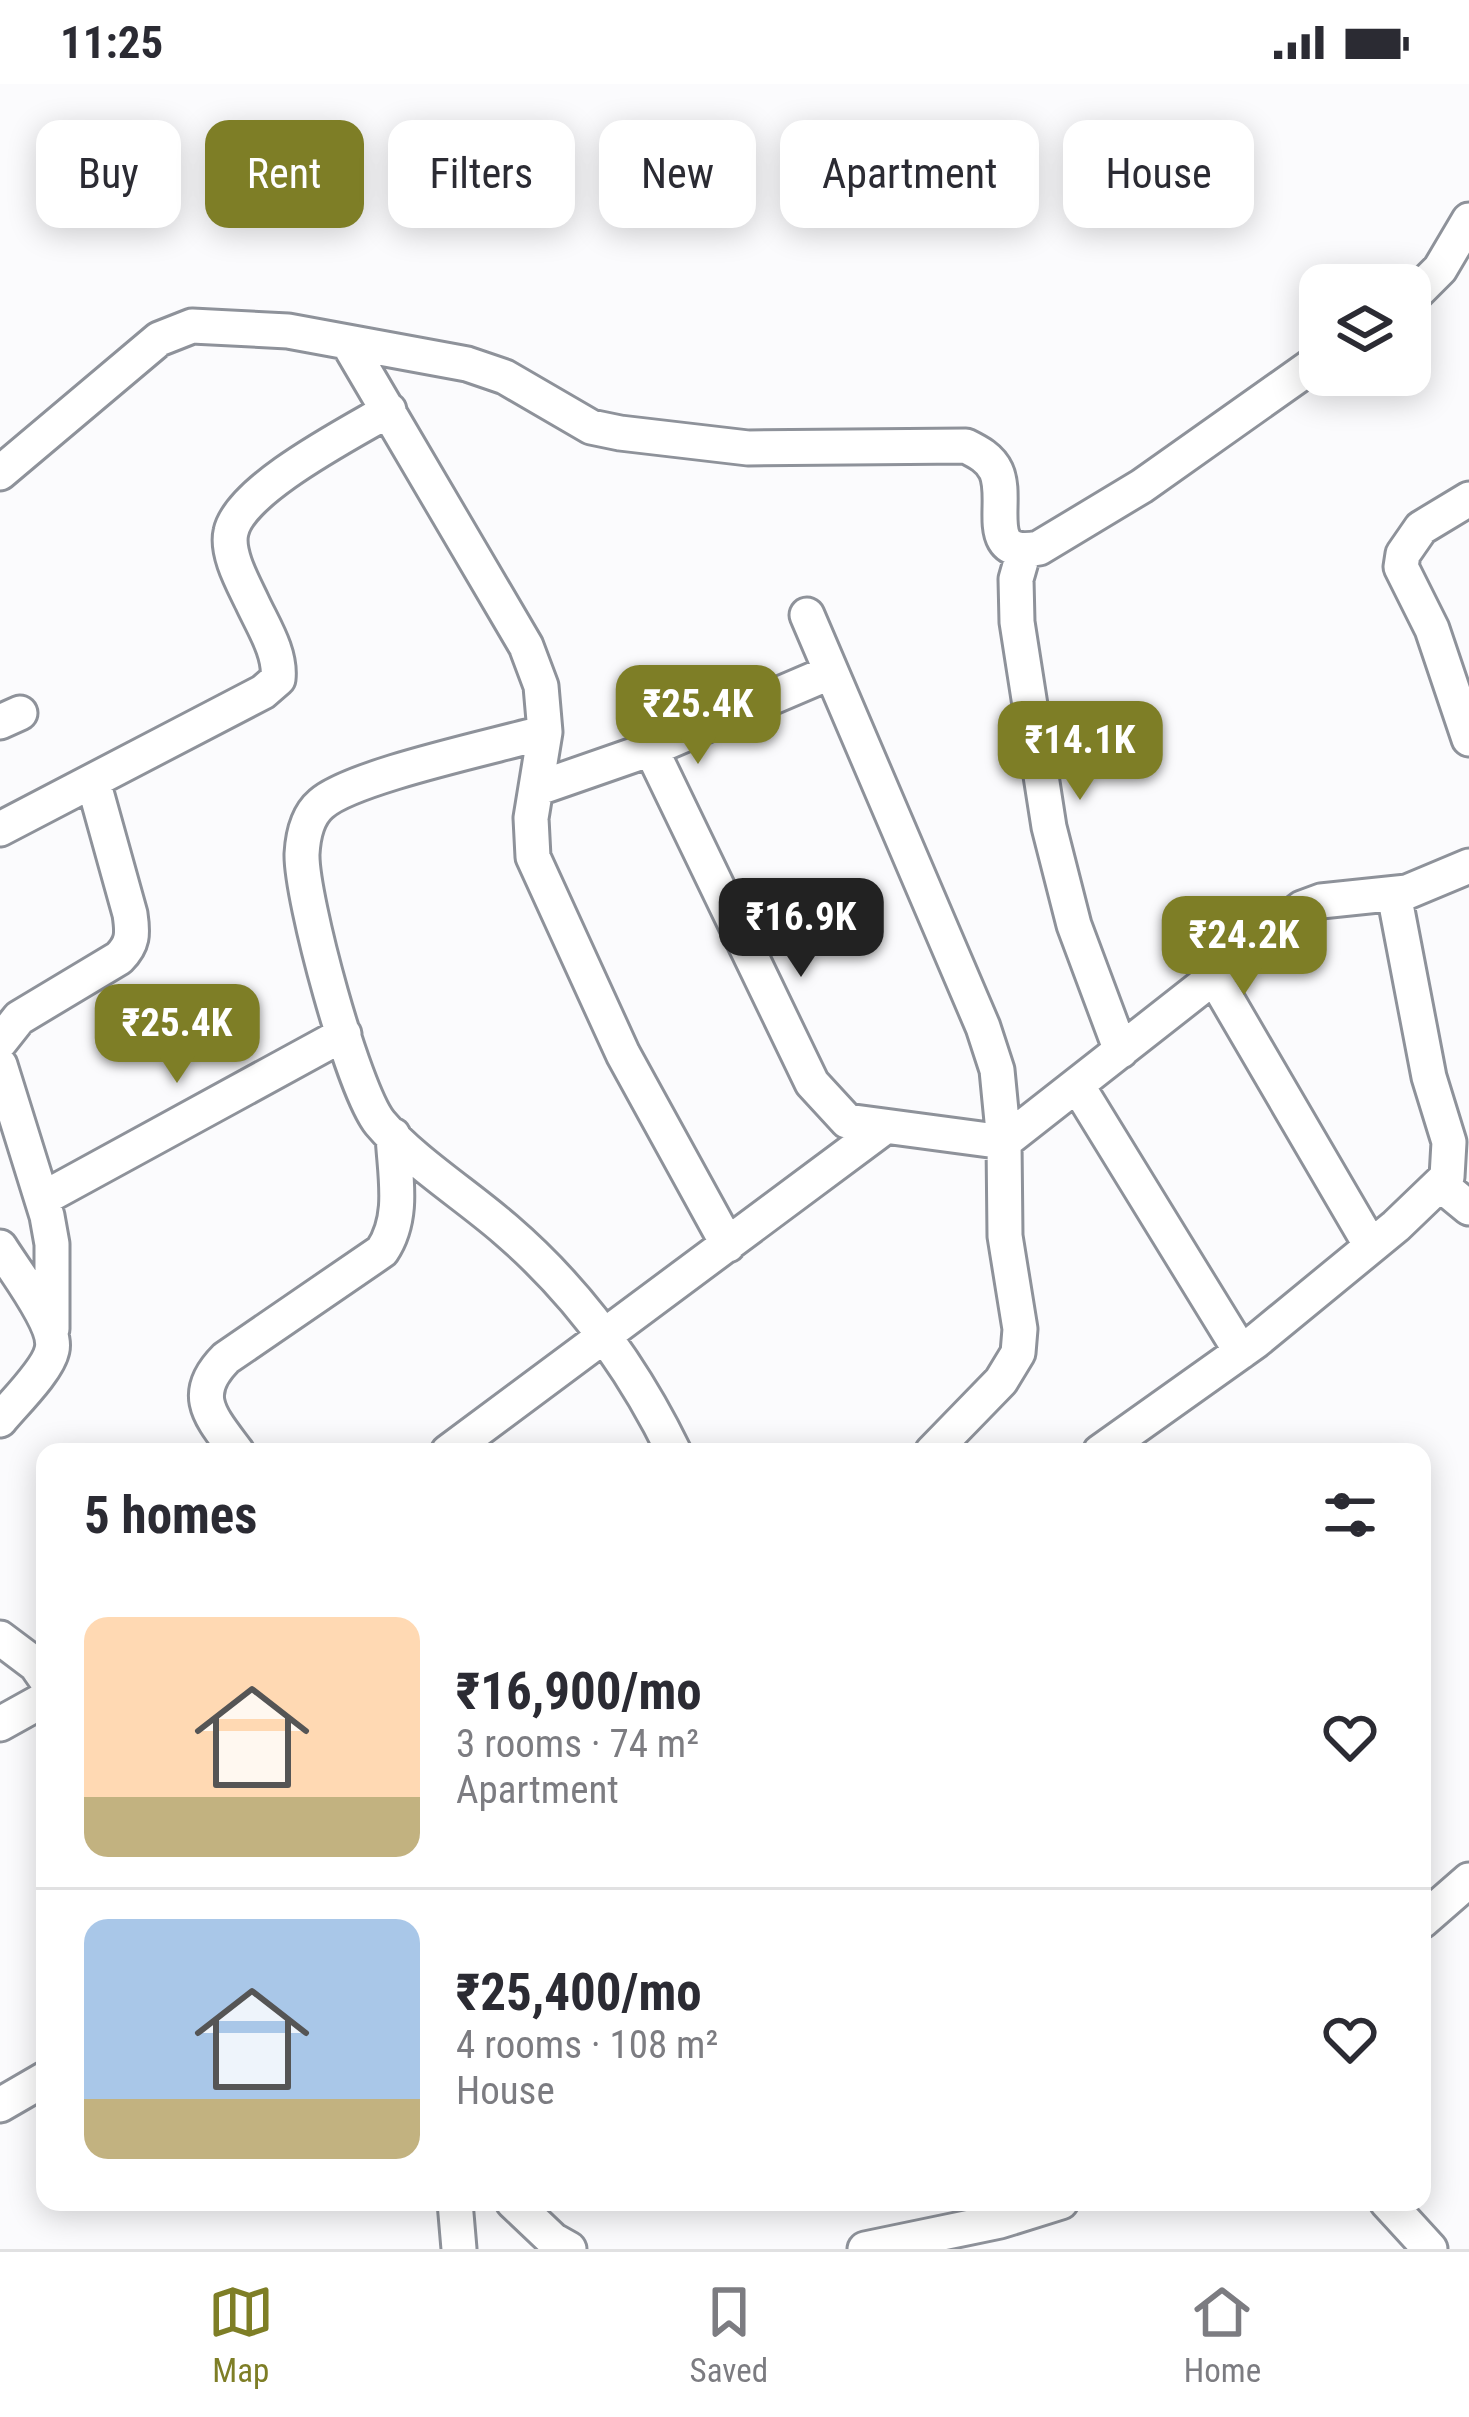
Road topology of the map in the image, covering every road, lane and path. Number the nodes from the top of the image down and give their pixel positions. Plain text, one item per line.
1 (1469, 220) edge
2 (1431, 278) edge
3 (348, 343) junction
4 (1299, 375) edge
5 (389, 410) junction
6 (0, 473) edge
7 (1469, 500) edge
8 (1024, 551) junction
9 (807, 615) dead end
10 (831, 672) junction
11 (1463, 697) edge
12 (545, 732) junction
13 (1469, 740) edge
14 (651, 749) junction
15 (93, 781) junction
16 (536, 789) junction
17 (0, 830) edge
18 (1469, 866) edge
19 (1394, 894) junction
20 (1214, 977) junction
21 (344, 1034) junction
22 (0, 1042) edge
23 (1121, 1051) junction
24 (0, 1065) edge
25 (1077, 1085) junction
26 (882, 1129) junction
27 (393, 1136) junction
28 (1004, 1142) junction
29 (1441, 1185) junction
30 (42, 1198) junction
31 (1469, 1208) edge
32 (728, 1245) junction
33 (1371, 1246) junction
34 (0, 1247) edge
35 (52, 1329) junction
36 (602, 1335) junction
37 (1241, 1352) junction
38 (0, 1420) edge
39 (230, 1443) edge
40 (460, 1443) edge
41 (668, 1443) edge
42 (941, 1443) edge
43 (1113, 1443) edge
44 (0, 1638) edge
45 (36, 1665) edge
46 (36, 1704) edge
47 (0, 1724) edge
48 (1469, 1880) edge
49 (1431, 1913) edge
50 (36, 2084) edge
51 (0, 2105) edge
52 (456, 2211) edge
53 (522, 2211) edge
54 (1029, 2211) edge
55 (1395, 2211) edge
56 (1425, 2247) edge
57 (459, 2249) edge
58 (569, 2249) edge
59 (865, 2249) edge

1 - 2 street
3 - 5 street
3 - 6 street
3 - 8 street
4 - 8 street
5 - 12 street
5 - 15 street
7 - 11 street
8 - 23 street
9 - 10 street
10 - 14 street
10 - 28 street
11 - 13 street
12 - 16 street
12 - 21 street
14 - 16 street
14 - 26 street
15 - 17 street
15 - 22 street
16 - 32 street
18 - 19 street
19 - 20 street
19 - 29 street
20 - 23 street
20 - 33 street
21 - 27 street
21 - 30 street
23 - 25 street
24 - 30 street
25 - 28 street
25 - 37 street
26 - 28 street
26 - 32 street
27 - 36 street
27 - 39 street
28 - 42 street
29 - 31 street
29 - 33 street
30 - 35 street
32 - 36 street
33 - 37 street
34 - 35 street
35 - 38 street
36 - 40 street
36 - 41 street
37 - 43 street
44 - 45 street
46 - 47 street
48 - 49 street
50 - 51 street
52 - 57 street
53 - 58 street
54 - 59 street
55 - 56 street

